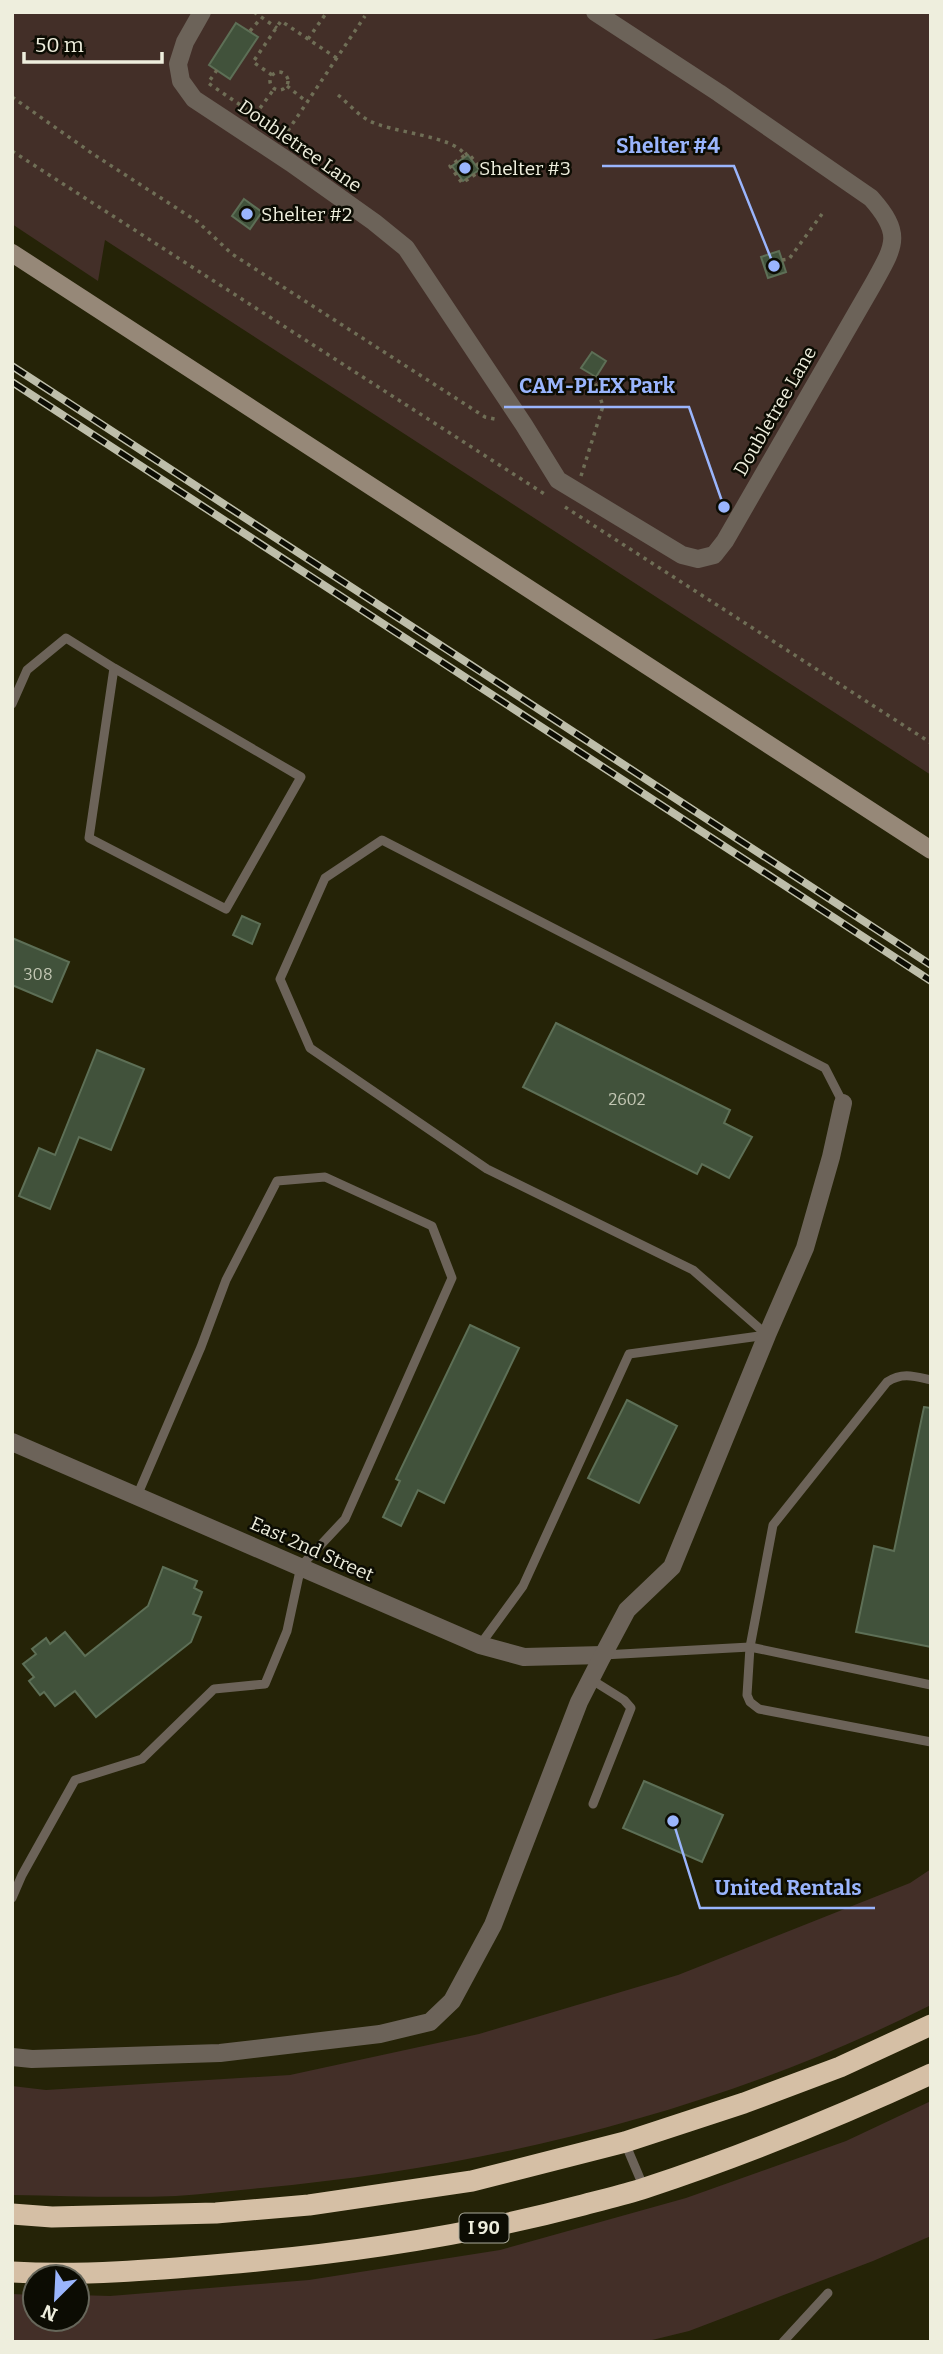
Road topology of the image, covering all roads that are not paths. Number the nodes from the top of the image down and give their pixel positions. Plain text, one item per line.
1 (202, 12) edge
2 (595, 12) edge
3 (12, 253) edge
4 (114, 668) junction
5 (12, 705) edge
6 (931, 850) edge
7 (843, 1103) joint
8 (766, 1335) junction
9 (931, 1380) edge
10 (12, 1442) edge
11 (137, 1496) junction
12 (301, 1566) junction
13 (480, 1645) junction
14 (750, 1647) junction
15 (603, 1655) junction
16 (592, 1680) junction
17 (931, 1685) edge
18 (931, 1742) edge
19 (593, 1804) dead end
20 (12, 1898) edge
21 (931, 2025) edge
22 (12, 2057) edge
23 (931, 2074) edge
24 (625, 2142) junction
25 (644, 2188) junction
26 (12, 2214) edge
27 (12, 2272) edge
28 (828, 2293) dead end
29 (783, 2342) edge

1 - 2 street, Doubletree Lane
3 - 6 main road
4 - 4 lane
4 - 5 lane
7 - 8 street
7 - 8 lane
8 - 13 lane
8 - 15 street
9 - 14 lane
10 - 11 street, East 2nd Street
11 - 12 street, East 2nd Street
11 - 12 lane
12 - 13 street, East 2nd Street
12 - 20 lane
13 - 15 street, East 2nd Street
14 - 15 lane
14 - 17 lane
14 - 18 lane
15 - 16 street
16 - 19 lane
16 - 22 street
21 - 24 highway
23 - 25 highway, I 90
24 - 25 lane
24 - 26 highway
25 - 27 highway, I 90
28 - 29 lane

